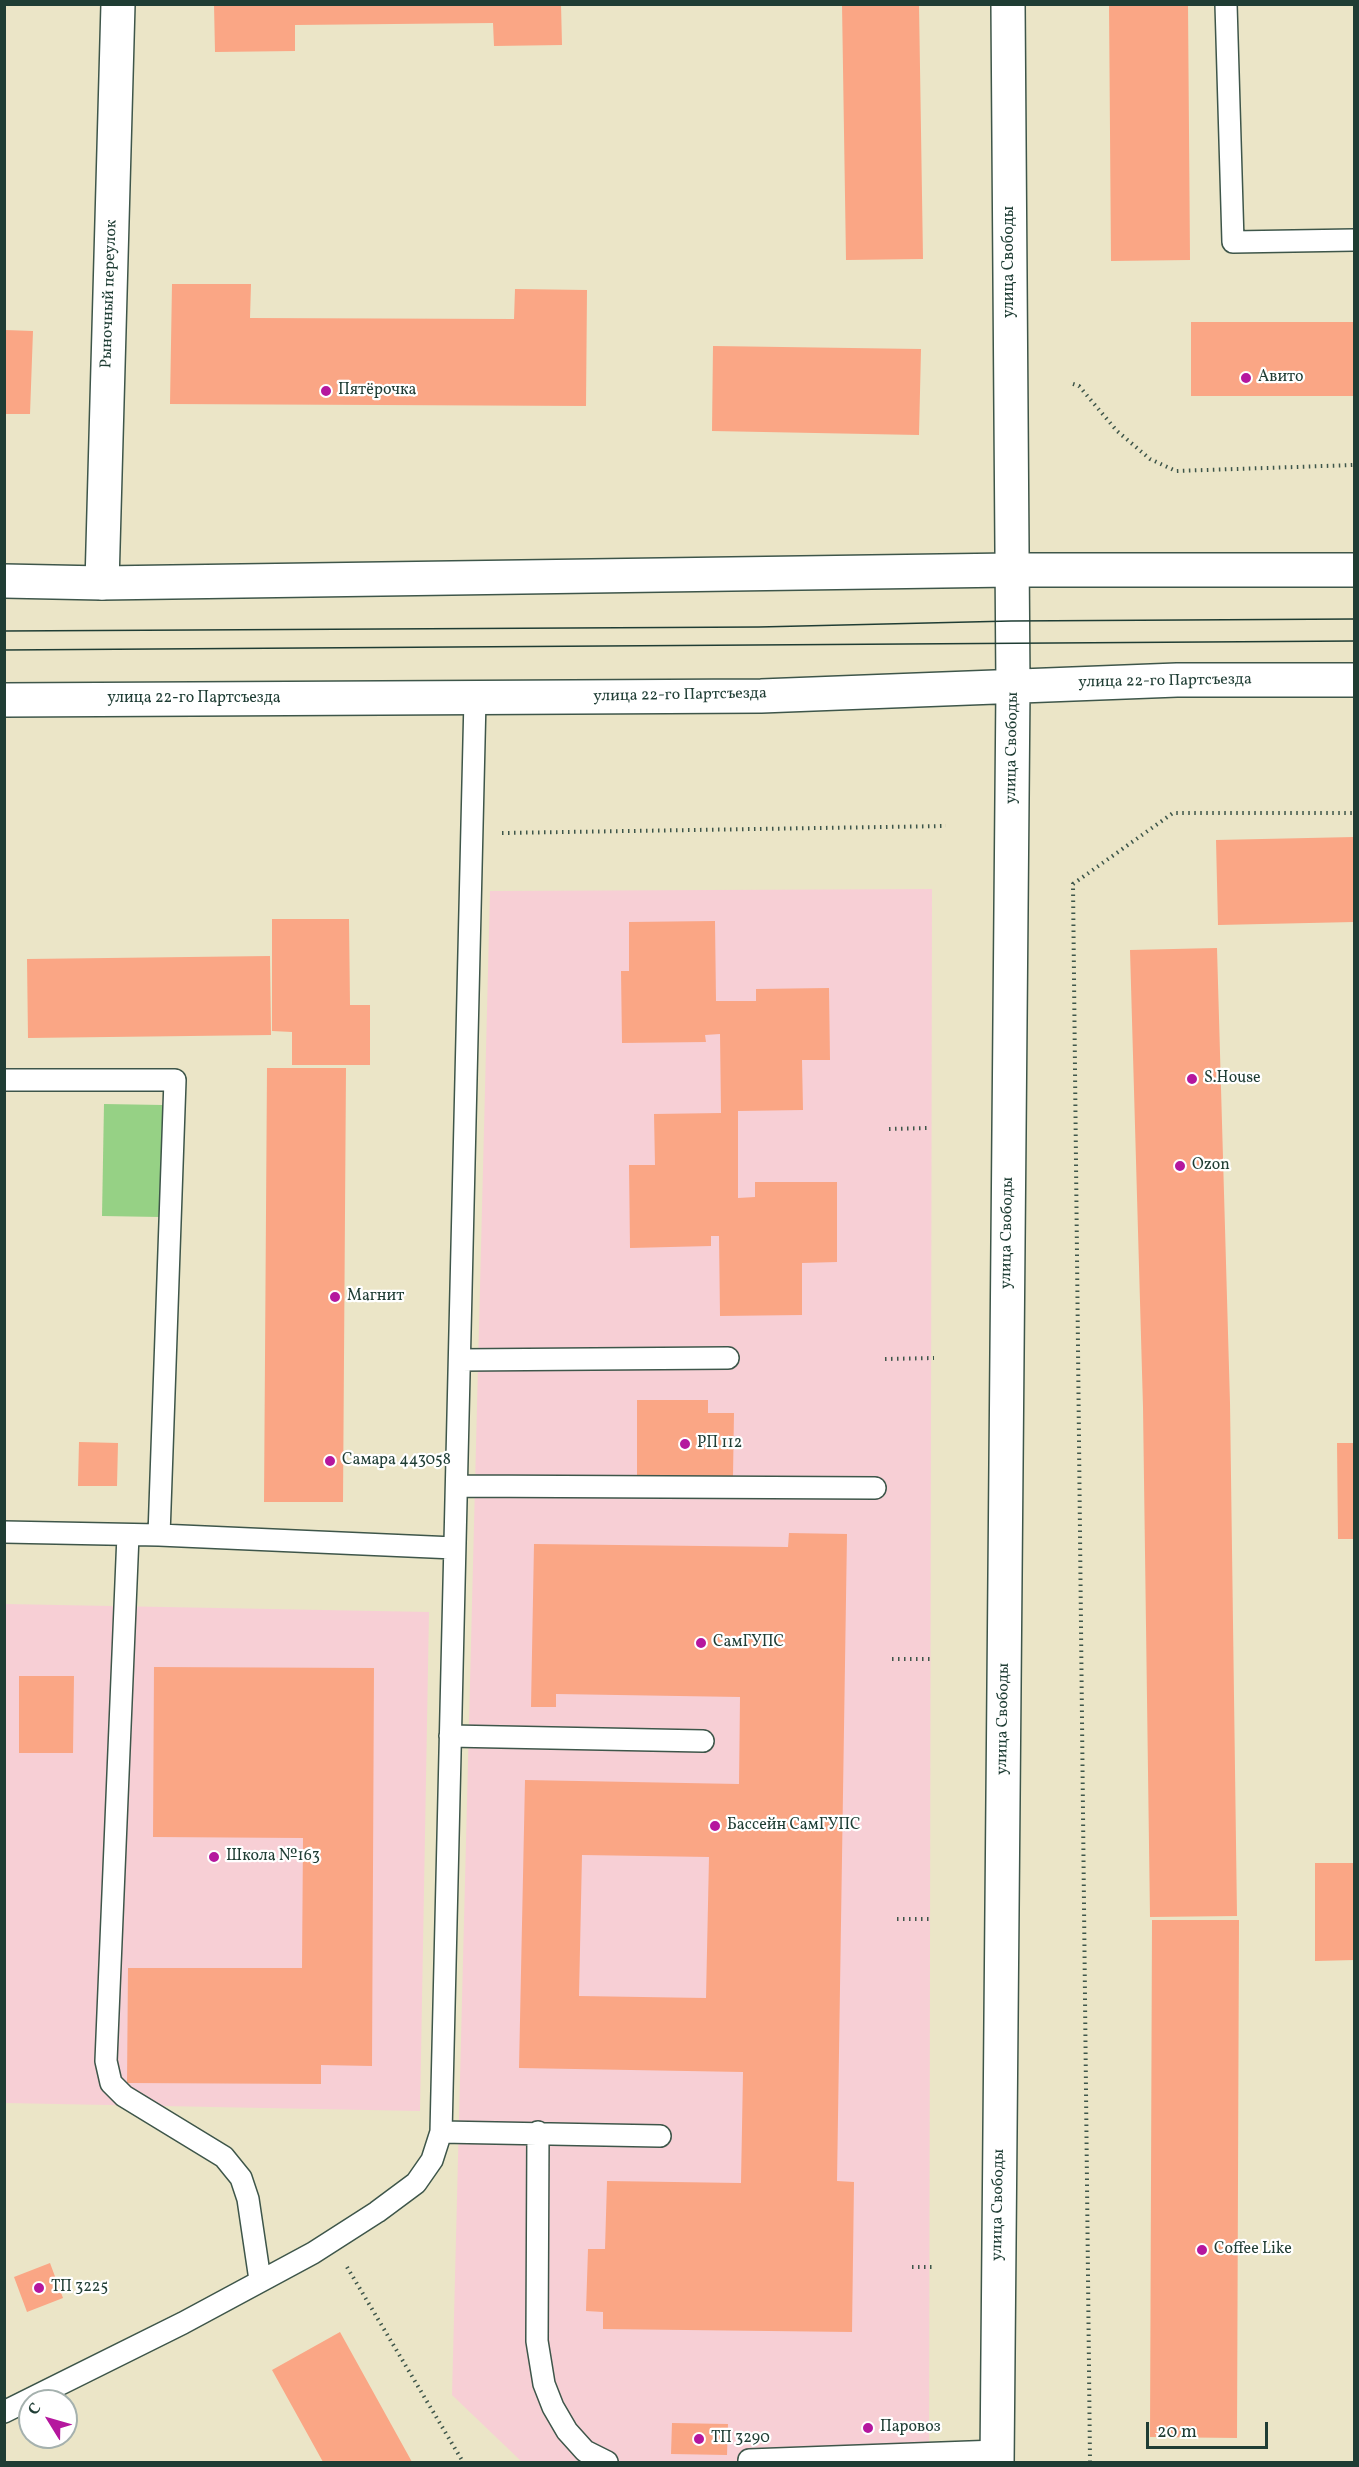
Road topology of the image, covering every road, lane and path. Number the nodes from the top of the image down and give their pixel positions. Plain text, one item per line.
1 (118, 4) edge
2 (1008, 4) edge
3 (1226, 4) edge
4 (1354, 240) edge
5 (1073, 384) dead end
6 (1354, 465) edge
7 (1011, 570) junction
8 (1354, 570) edge
9 (4, 581) edge
10 (102, 583) junction
11 (1354, 680) edge
12 (1013, 687) junction
13 (475, 699) junction
14 (4, 700) edge
15 (1354, 813) edge
16 (946, 826) dead end
17 (471, 833) junction
18 (4, 1080) edge
19 (929, 1128) dead end
20 (890, 1129) dead end
21 (728, 1358) dead end
22 (934, 1358) dead end
23 (460, 1359) junction
24 (885, 1359) dead end
25 (457, 1486) junction
26 (875, 1488) dead end
27 (4, 1532) edge
28 (128, 1535) junction
29 (159, 1535) junction
30 (454, 1548) junction
31 (892, 1659) dead end
32 (934, 1659) dead end
33 (450, 1736) junction
34 (703, 1741) dead end
35 (897, 1919) dead end
36 (933, 1919) dead end
37 (441, 2132) junction
38 (538, 2132) junction
39 (660, 2136) dead end
40 (332, 2241) junction
41 (933, 2267) dead end
42 (912, 2268) dead end
43 (260, 2280) junction
44 (4, 2412) edge
45 (997, 2457) edge
46 (463, 2463) edge
47 (607, 2463) edge
48 (749, 2463) edge
49 (1090, 2463) edge

1 - 10 main road, Рыночный переулок
2 - 7 main road, улица Свободы
3 - 4 lane
5 - 6 path
7 - 8 main road
7 - 10 main road
7 - 12 main road, улица Свободы
9 - 10 main road
11 - 12 main road, улица 22-го Партсъезда
12 - 13 main road, улица 22-го Партсъезда
12 - 45 main road, улица Свободы
13 - 14 main road, улица 22-го Партсъезда
13 - 17 lane
15 - 49 path
16 - 17 path
17 - 23 lane
18 - 29 lane
19 - 20 path
21 - 23 lane
22 - 24 path
23 - 25 lane
25 - 26 lane
25 - 30 lane
27 - 28 lane
28 - 29 lane
28 - 43 lane
29 - 30 lane
30 - 33 lane
31 - 32 path
33 - 34 lane
33 - 37 lane
35 - 36 path
37 - 38 lane
37 - 40 lane
38 - 39 lane
38 - 47 lane
40 - 43 lane
40 - 46 path
41 - 42 path
43 - 44 lane
45 - 48 lane

